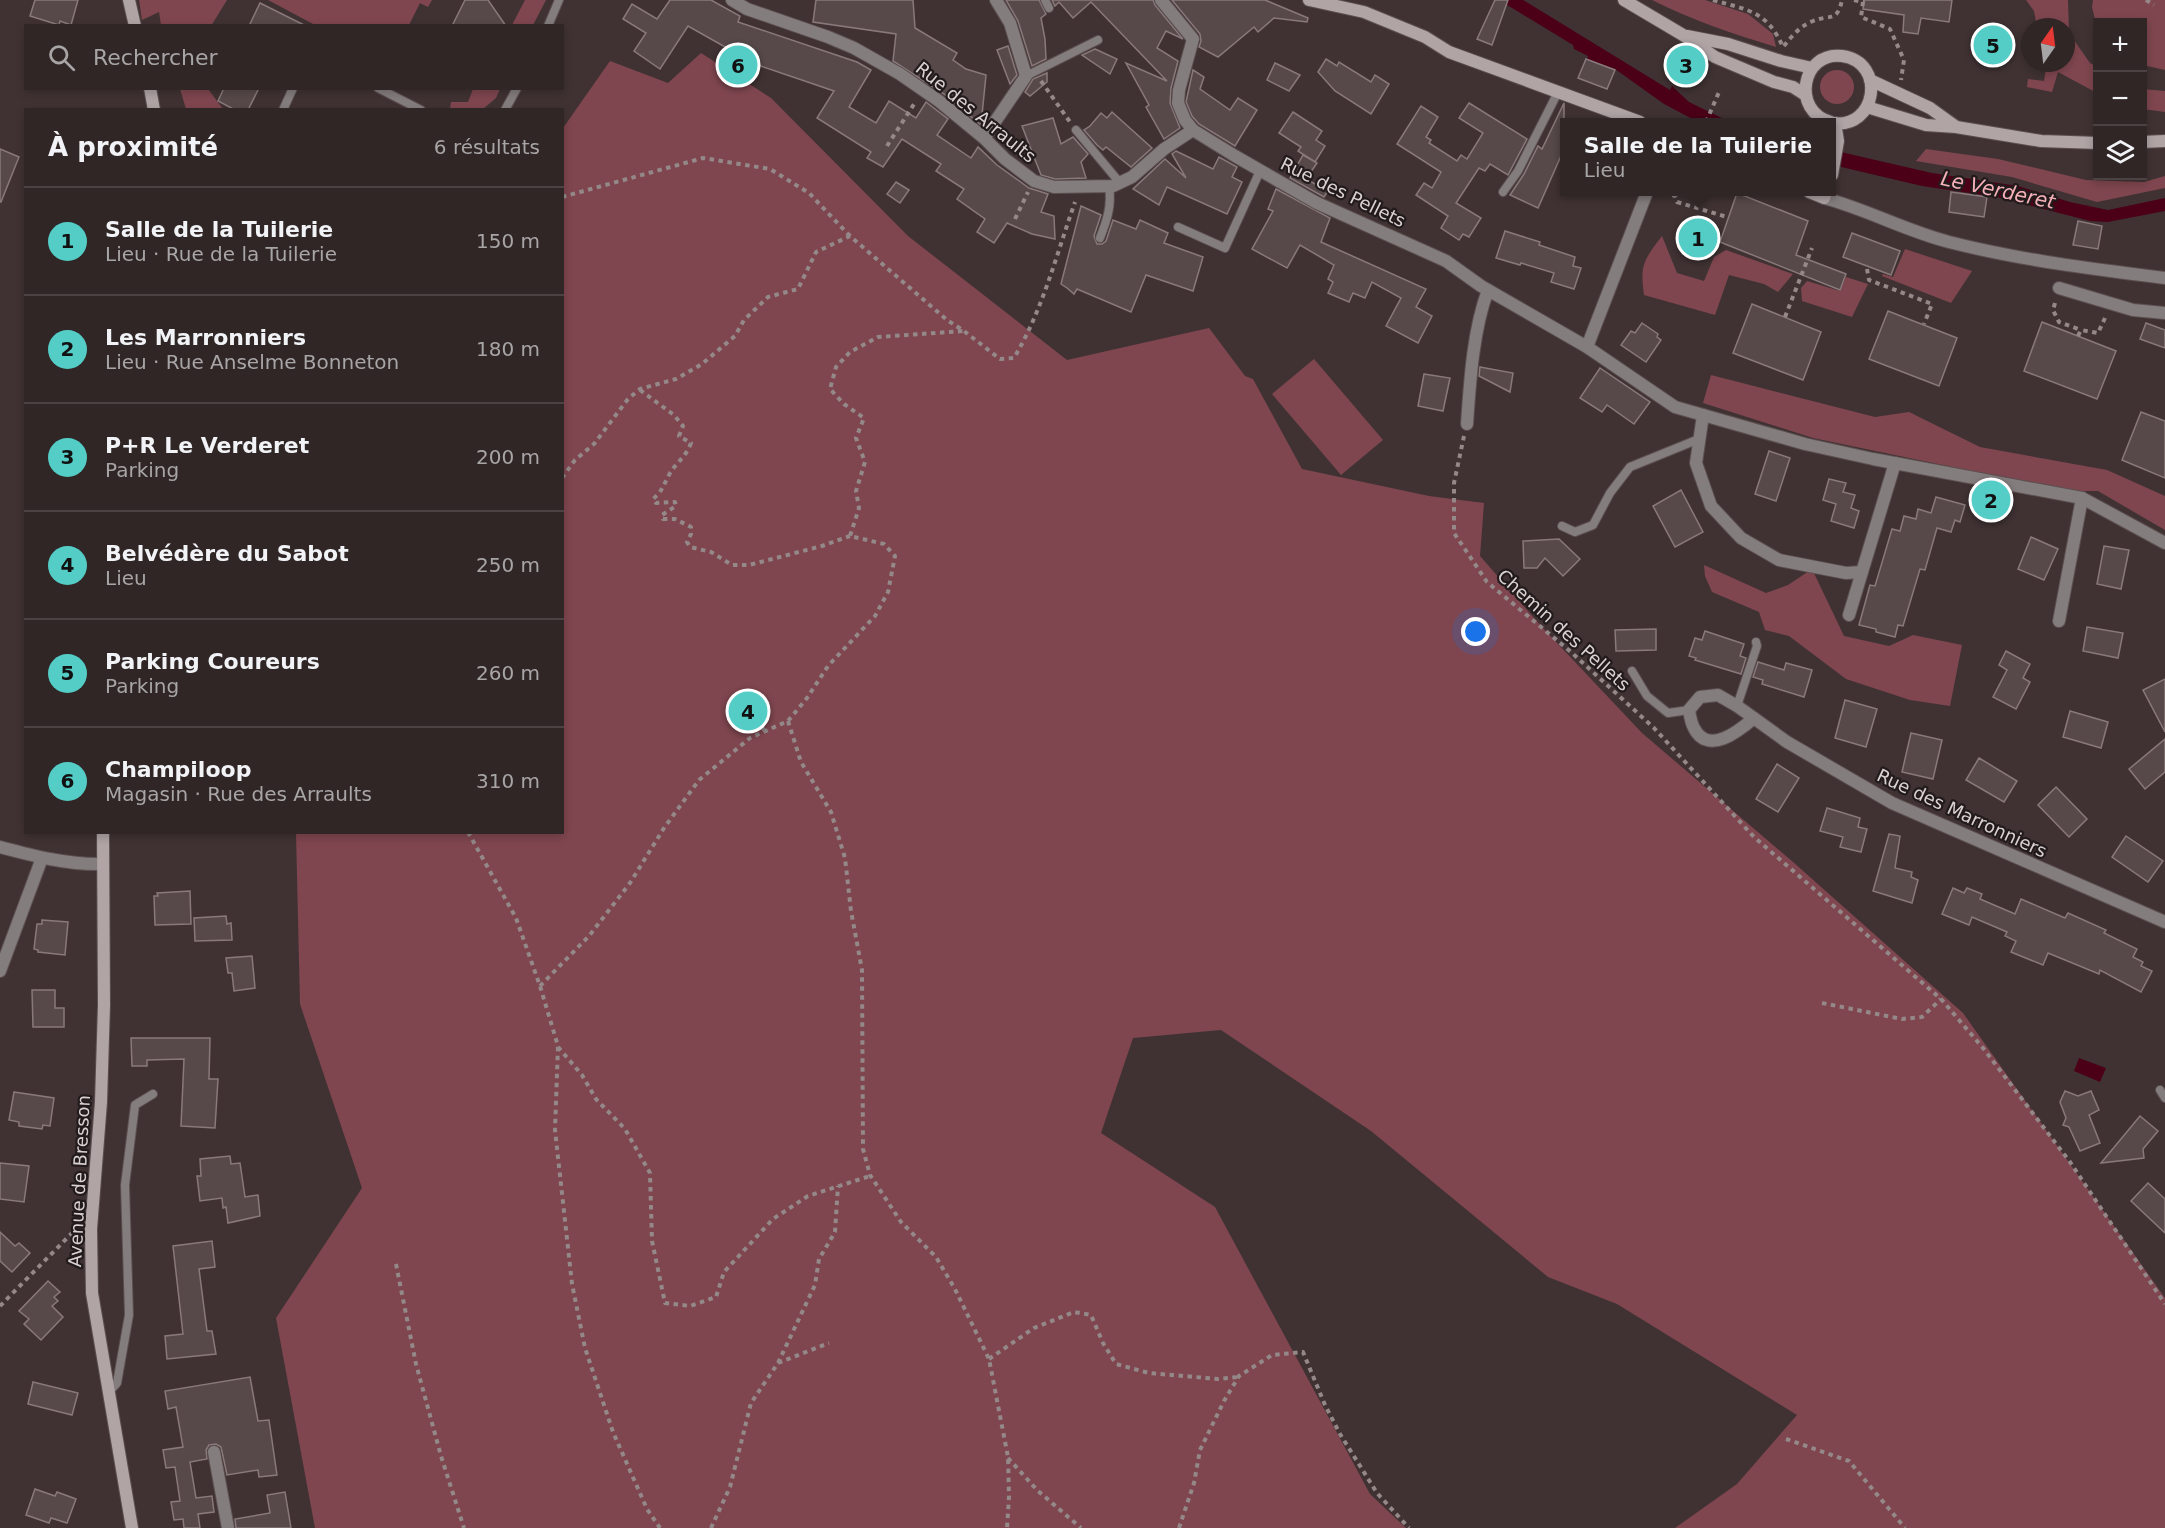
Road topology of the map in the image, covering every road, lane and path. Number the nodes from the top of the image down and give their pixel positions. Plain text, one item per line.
1 (129, 0) edge
2 (559, 0) edge
3 (732, 0) edge
4 (996, 0) edge
5 (1161, 0) edge
6 (1309, 0) edge
7 (1624, 0) edge
8 (1713, 0) edge
9 (1842, 0) edge
10 (2146, 0) edge
11 (2154, 5) dead end
12 (135, 24) edge
13 (549, 24) edge
14 (1683, 35) junction
15 (1098, 40) dead end
16 (1812, 68) junction
17 (1026, 76) junction
18 (1870, 80) junction
19 (1040, 81) dead end
20 (150, 90) edge
21 (292, 90) edge
22 (382, 90) edge
23 (516, 90) edge
24 (924, 91) junction
25 (1719, 92) dead end
26 (1557, 94) junction
27 (1804, 94) junction
28 (1867, 107) junction
29 (154, 108) edge
30 (284, 108) edge
31 (417, 108) edge
32 (506, 108) edge
33 (1626, 118) edge
34 (1708, 118) edge
35 (1821, 118) edge
36 (1836, 123) edge
37 (1956, 127) junction
38 (1076, 130) joint
39 (1193, 130) junction
40 (1836, 130) edge
41 (984, 138) junction
42 (2165, 141) edge
43 (2147, 142) edge
44 (2093, 143) edge
45 (887, 146) dead end
46 (1836, 151) edge
47 (1260, 171) junction
48 (1034, 181) junction
49 (1115, 184) junction
50 (1080, 186) junction
51 (1503, 192) dead end
52 (564, 196) edge
53 (1645, 196) edge
54 (1676, 196) edge
55 (1827, 196) edge
56 (1727, 218) dead end
57 (1015, 219) dead end
58 (1178, 227) dead end
59 (850, 236) junction
60 (1100, 238) dead end
61 (1812, 248) dead end
62 (1867, 269) dead end
63 (2165, 278) edge
64 (2059, 288) joint
65 (1488, 290) junction
66 (2111, 303) junction
67 (2165, 313) edge
68 (1785, 317) dead end
69 (1924, 324) dead end
70 (964, 330) junction
71 (2081, 330) junction
72 (2078, 336) dead end
73 (1587, 347) junction
74 (640, 389) junction
75 (1703, 415) junction
76 (1467, 424) joint
77 (1700, 439) junction
78 (1895, 463) junction
79 (564, 475) edge
80 (2082, 498) junction
81 (1562, 526) dead end
82 (850, 536) junction
83 (2165, 543) edge
84 (1862, 572) junction
85 (1849, 615) dead end
86 (2059, 621) dead end
87 (1756, 642) dead end
88 (1632, 672) dead end
89 (1737, 706) junction
90 (1689, 710) junction
91 (750, 714) dead end
92 (1754, 718) junction
93 (788, 721) junction
94 (765, 731) junction
95 (103, 834) edge
96 (469, 834) edge
97 (0, 847) edge
98 (42, 858) junction
99 (103, 864) junction
100 (2165, 922) edge
101 (0, 971) edge
102 (540, 986) junction
103 (1941, 999) junction
104 (1822, 1003) dead end
105 (558, 1046) junction
106 (153, 1094) dead end
107 (870, 1176) junction
108 (838, 1186) junction
109 (91, 1229) junction
110 (396, 1264) dead end
111 (2165, 1304) edge
112 (0, 1306) edge
113 (829, 1343) dead end
114 (989, 1359) junction
115 (778, 1363) junction
116 (1239, 1376) junction
117 (108, 1393) junction
118 (1786, 1439) dead end
119 (214, 1452) dead end
120 (1008, 1457) junction
121 (132, 1528) edge
122 (228, 1528) edge
123 (464, 1528) edge
124 (660, 1528) edge
125 (711, 1528) edge
126 (1007, 1528) edge
127 (1081, 1528) edge
128 (1179, 1528) edge
129 (1409, 1528) edge
130 (1905, 1528) edge

1 - 12 street
2 - 13 lane
3 - 24 street, Rue des Arraults
4 - 17 street
5 - 39 street, Rue des Pellets
6 - 26 street
7 - 14 street
8 - 9 path
10 - 11 path
14 - 16 street
14 - 27 street
15 - 17 lane
16 - 18 street
16 - 27 street
17 - 41 street
18 - 28 street
18 - 37 street
19 - 38 path
20 - 29 street
21 - 30 lane
22 - 31 lane
23 - 32 lane
24 - 41 street, Rue des Arraults
24 - 45 path
25 - 34 path
26 - 33 street
26 - 51 lane
27 - 35 street
28 - 36 street
28 - 37 street
37 - 44 street
38 - 49 lane
39 - 47 street, Rue des Pellets
39 - 49 street
40 - 46 street
41 - 48 street, Rue des Arraults
42 - 43 street
47 - 58 lane
47 - 65 street, Rue des Pellets
48 - 50 street, Rue des Arraults
48 - 57 path
49 - 50 street, Rue des Arraults
49 - 60 lane
50 - 70 path
52 - 59 path
53 - 73 street
54 - 56 path
55 - 63 street
59 - 70 path
59 - 74 path
61 - 68 path
62 - 69 path
64 - 66 street
64 - 71 path
65 - 73 street, Rue des Pellets
65 - 76 street
66 - 67 street
66 - 71 path
70 - 82 path
71 - 72 path
73 - 75 street, Rue des Pellets
74 - 79 path
74 - 82 path
75 - 77 street
75 - 78 street, Rue des Pellets
76 - 103 path, Chemin des Pellets
77 - 81 lane
77 - 84 street
78 - 80 street, Rue des Pellets
78 - 84 street
80 - 83 street, Rue des Pellets
80 - 86 street
82 - 93 path
84 - 85 street
87 - 89 lane
88 - 90 lane, Rue des Marronniers
89 - 90 street, Rue des Marronniers
89 - 92 street, Rue des Marronniers
90 - 92 street
91 - 94 path
92 - 100 street, Rue des Marronniers
93 - 94 path
93 - 107 path
94 - 102 path
95 - 99 street, Avenue de Bresson
96 - 102 path
97 - 98 street
98 - 99 street
98 - 101 street
99 - 109 street, Avenue de Bresson
102 - 105 path
103 - 104 path
103 - 111 path, Chemin des Pellets
105 - 108 path
105 - 124 path
106 - 117 lane
107 - 108 path
107 - 114 path
108 - 115 path
109 - 112 path
109 - 117 street, Avenue de Bresson
110 - 123 path
113 - 115 path
114 - 116 path
114 - 120 path
115 - 125 path
116 - 128 path
116 - 129 path
117 - 121 street, Avenue de Bresson
118 - 130 path
119 - 122 street
120 - 126 path
120 - 127 path

